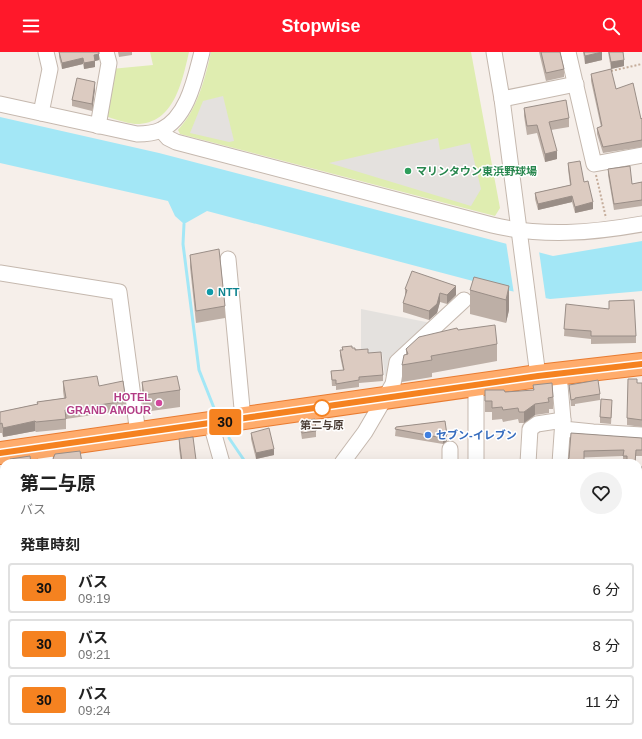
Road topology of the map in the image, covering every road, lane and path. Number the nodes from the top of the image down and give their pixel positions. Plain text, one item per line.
1 (46, 52) edge
2 (106, 52) edge
3 (202, 52) edge
4 (494, 52) edge
5 (568, 52) edge
6 (642, 64) edge
7 (605, 73) edge
8 (576, 84) junction
9 (502, 99) junction
10 (0, 104) edge
11 (41, 113) junction
12 (98, 126) junction
13 (161, 130) junction
14 (642, 155) edge
15 (594, 164) junction
16 (606, 221) dead end
17 (642, 224) edge
18 (520, 231) junction
19 (228, 259) dead end
20 (0, 273) edge
21 (464, 300) dead end
22 (642, 364) edge
23 (549, 375) junction
24 (476, 386) junction
25 (384, 399) junction
26 (243, 419) junction
27 (211, 424) junction
28 (563, 424) junction
29 (138, 434) junction
30 (642, 435) edge
31 (0, 453) edge
32 (45, 455) edge
33 (221, 459) edge
34 (345, 459) edge
35 (476, 459) edge
36 (528, 459) edge
37 (560, 459) edge

1 - 11 street
2 - 12 street
3 - 13 street
4 - 9 street
5 - 8 street
6 - 7 path
8 - 9 street
8 - 15 street
9 - 18 street
10 - 11 street
11 - 12 street
12 - 13 street
13 - 18 street
14 - 15 street
15 - 16 path
17 - 18 street
18 - 23 street
19 - 26 street
20 - 29 street
21 - 25 street
22 - 23 highway
23 - 24 highway
23 - 28 street
24 - 25 highway
24 - 35 street
25 - 26 highway
25 - 34 street
26 - 27 highway
27 - 29 highway
27 - 33 street
28 - 30 street
28 - 36 street
28 - 37 street
29 - 32 highway
31 - 32 highway

